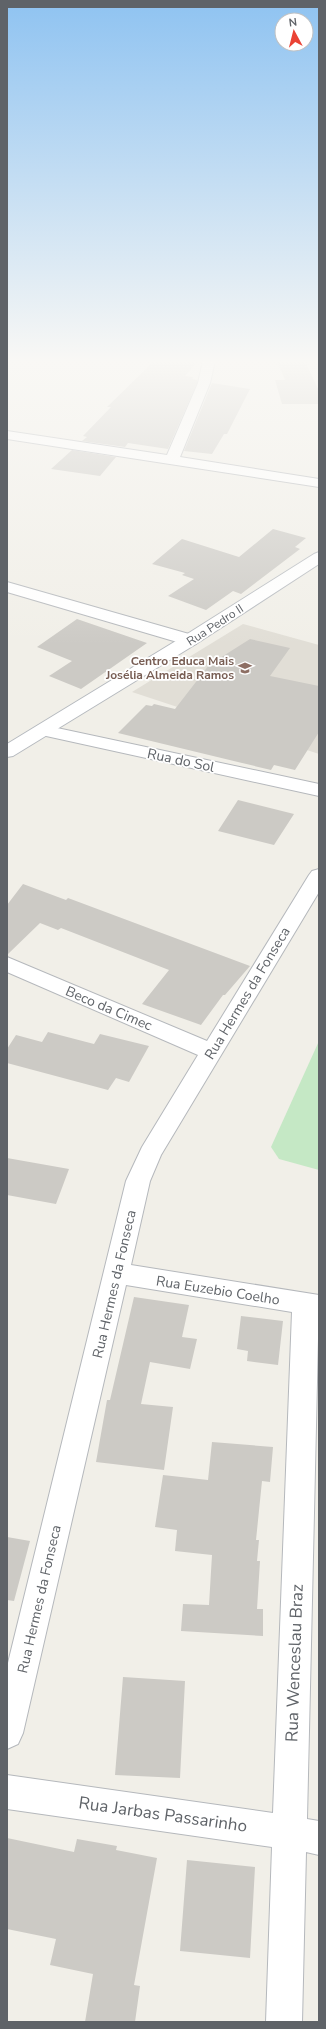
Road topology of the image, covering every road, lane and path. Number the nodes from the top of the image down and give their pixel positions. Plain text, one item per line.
1 (144, 456) edge
2 (174, 456) edge
3 (172, 460) junction
4 (319, 483) edge
5 (319, 557) edge
6 (7, 587) edge
7 (190, 640) junction
8 (44, 730) junction
9 (10, 748) edge
10 (319, 790) edge
11 (319, 876) edge
12 (7, 964) edge
13 (211, 1052) junction
14 (117, 1273) junction
15 (312, 1305) edge
16 (7, 1733) edge
17 (7, 1792) edge
18 (304, 1835) edge
19 (284, 2022) edge

1 - 3 street
2 - 3 street
3 - 4 street
5 - 7 street, Rua Pedro II
6 - 7 street
7 - 8 street, Rua Pedro II
8 - 9 street, Rua Pedro II
8 - 10 street, Rua do Sol
11 - 13 street, Rua Hermes da Fonseca
12 - 13 street, Beco da Cimec
13 - 14 street, Rua Hermes da Fonseca
14 - 15 street, Rua Euzebio Coelho
14 - 16 street, Rua Hermes da Fonseca
15 - 18 street, Rua Wenceslau Braz
17 - 18 street, Rua Jarbas Passarinho
18 - 19 street, Rua Wenceslau Braz

